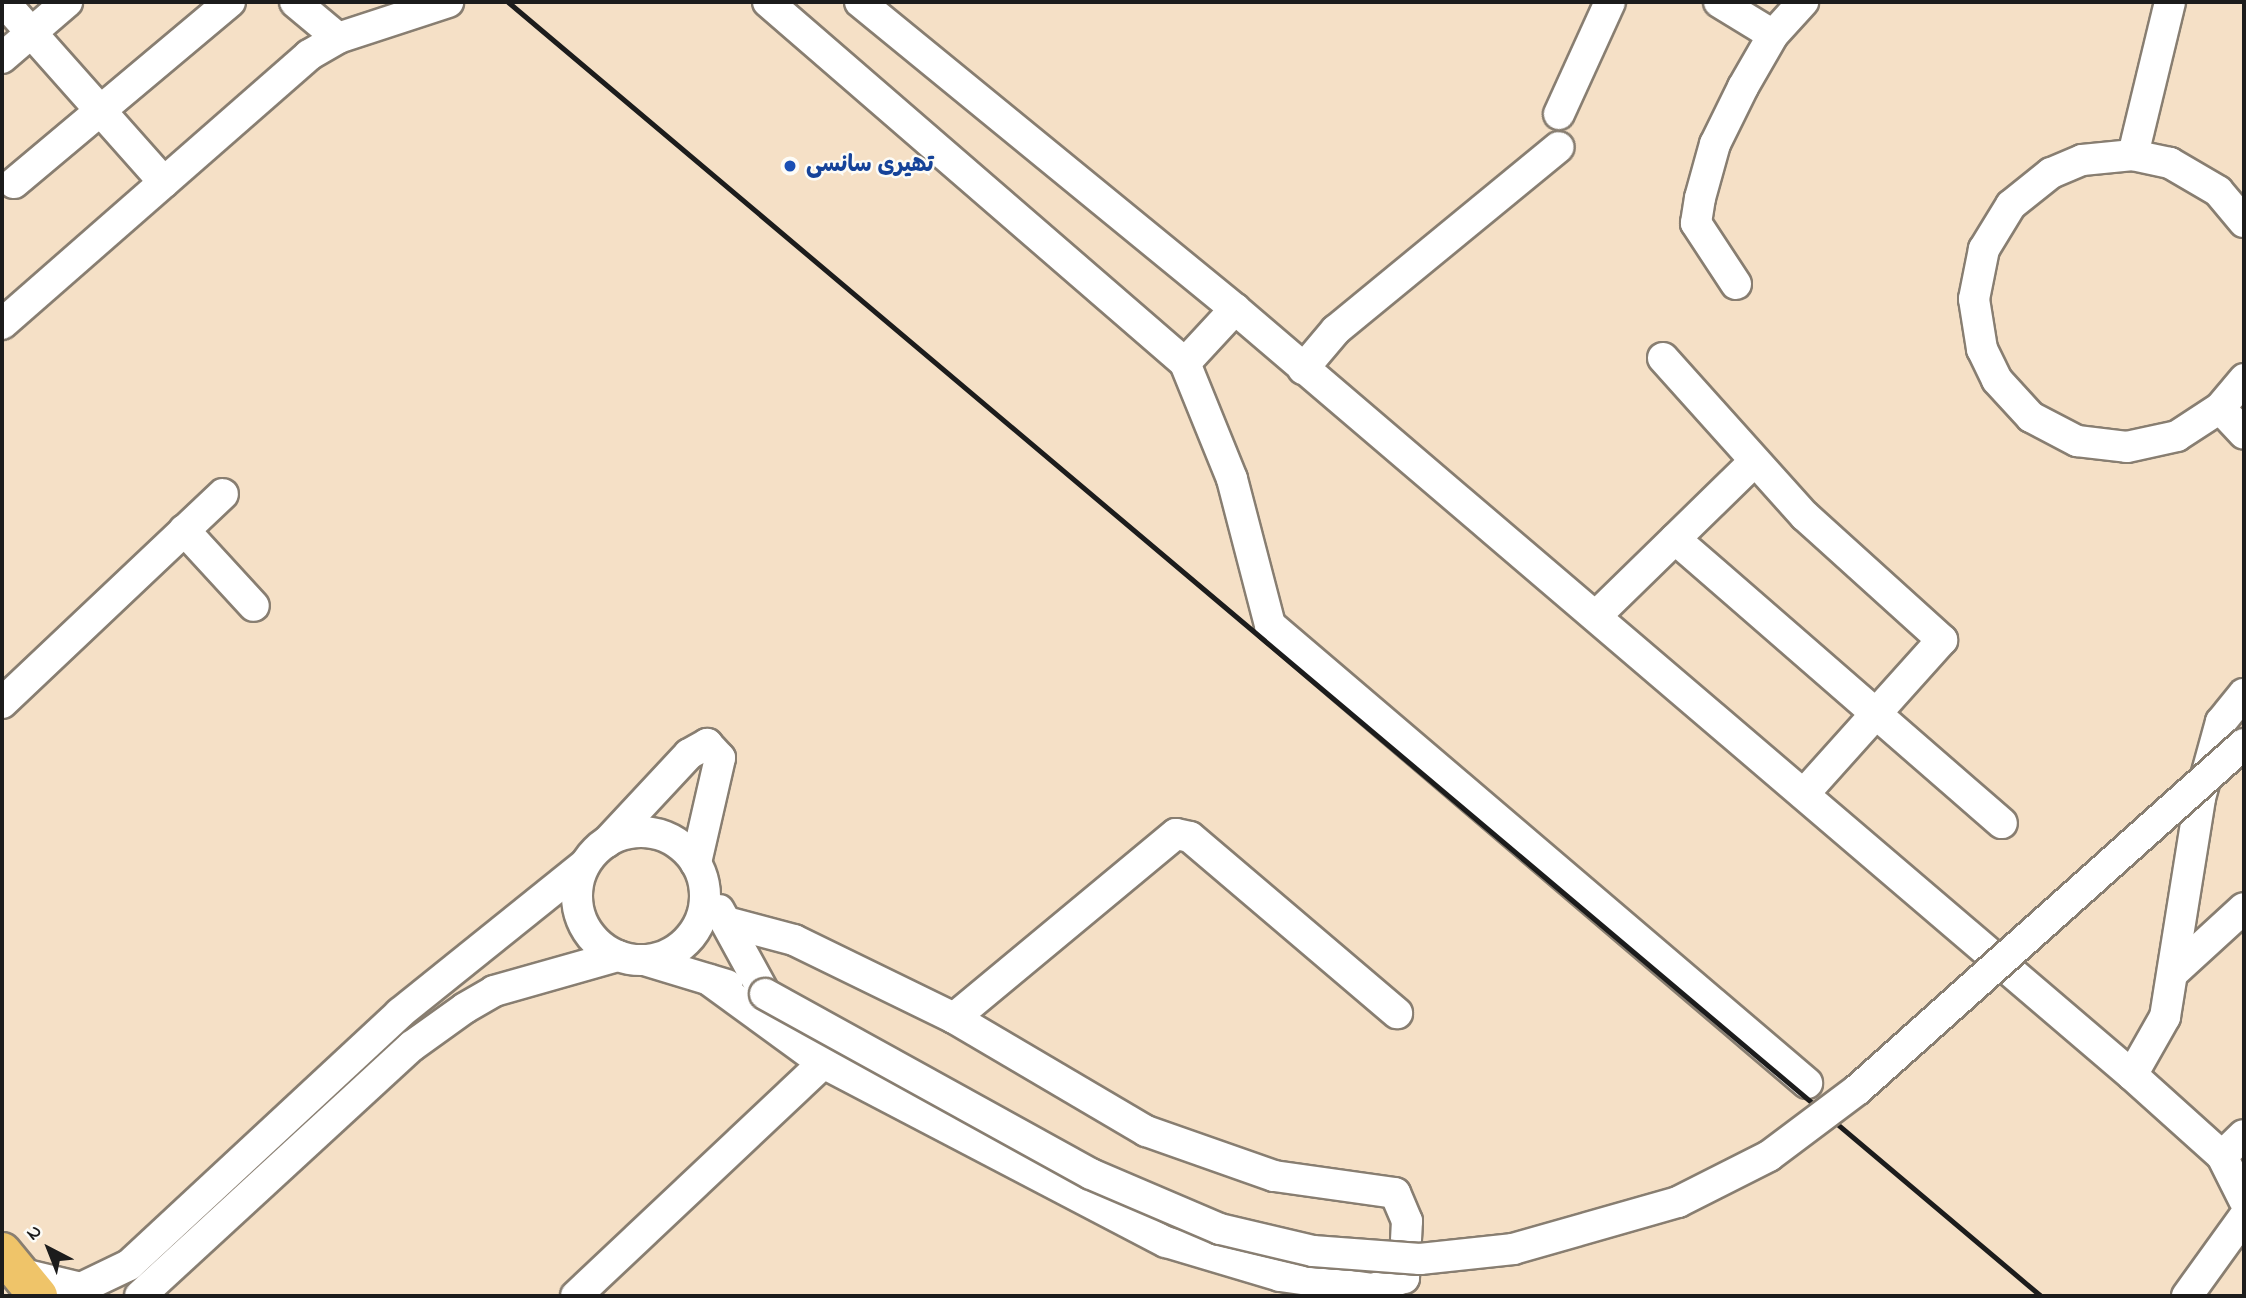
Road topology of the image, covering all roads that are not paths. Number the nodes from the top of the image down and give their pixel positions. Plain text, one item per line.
1 (4, 2) edge
2 (67, 2) edge
3 (230, 2) edge
4 (295, 2) edge
5 (448, 2) edge
6 (768, 2) edge
7 (860, 2) edge
8 (1610, 2) edge
9 (1719, 2) edge
10 (1803, 2) edge
11 (2170, 2) edge
12 (31, 32) junction
13 (1773, 35) junction
14 (338, 38) junction
15 (2, 58) edge
16 (100, 109) junction
17 (1559, 114) dead end
18 (1559, 147) dead end
19 (2133, 155) junction
20 (164, 182) junction
21 (14, 183) dead end
22 (2244, 222) edge
23 (1736, 284) dead end
24 (1235, 309) junction
25 (2, 324) edge
26 (1663, 358) dead end
27 (1185, 363) junction
28 (1303, 369) junction
29 (2244, 379) edge
30 (2220, 408) junction
31 (2244, 434) edge
32 (1753, 463) junction
33 (223, 494) dead end
34 (184, 530) junction
35 (1675, 539) junction
36 (254, 606) dead end
37 (1596, 616) junction
38 (2244, 694) edge
39 (2, 703) edge
40 (1876, 716) junction
41 (2244, 744) edge
42 (1804, 794) junction
43 (2002, 823) dead end
44 (607, 842) junction
45 (584, 865) junction
46 (699, 871) junction
47 (2244, 908) edge
48 (726, 922) junction
49 (631, 958) junction
50 (2173, 973) junction
51 (709, 981) junction
52 (765, 994) junction
53 (1397, 1013) dead end
54 (954, 1018) junction
55 (823, 1063) junction
56 (2132, 1075) junction
57 (1807, 1083) dead end
58 (2244, 1135) edge
59 (2222, 1156) junction
60 (2244, 1200) edge
61 (2244, 1217) edge
62 (20, 1273) edge
63 (140, 1296) edge
64 (576, 1296) edge
65 (2187, 1296) edge

1 - 12 street
2 - 12 street
3 - 16 street
4 - 14 street
5 - 14 street
6 - 27 street
7 - 24 street
8 - 17 street
9 - 13 street
10 - 13 street
11 - 19 street
12 - 15 street
12 - 16 street
13 - 23 street
14 - 20 street
16 - 20 street
16 - 21 street
18 - 28 street
19 - 22 street
19 - 30 street
20 - 25 street
24 - 27 street
24 - 28 street
26 - 32 street
27 - 57 street
28 - 37 street
29 - 30 street
30 - 31 street
32 - 35 street
32 - 40 street
33 - 34 street
34 - 36 street
34 - 39 street
35 - 37 street
35 - 40 street
37 - 42 street
38 - 50 street
40 - 42 street
40 - 43 street
41 - 52 street, bridge
42 - 56 street
44 - 45 street
44 - 46 street
44 - 46 street
45 - 49 street
45 - 62 street
46 - 48 street
46 - 49 street
47 - 50 street
48 - 52 street
48 - 54 street
49 - 51 street
49 - 63 street
50 - 56 street
51 - 52 street
51 - 55 street
53 - 54 street
54 - 55 street
55 - 64 street
56 - 59 street
58 - 59 street
59 - 60 street
61 - 65 street

